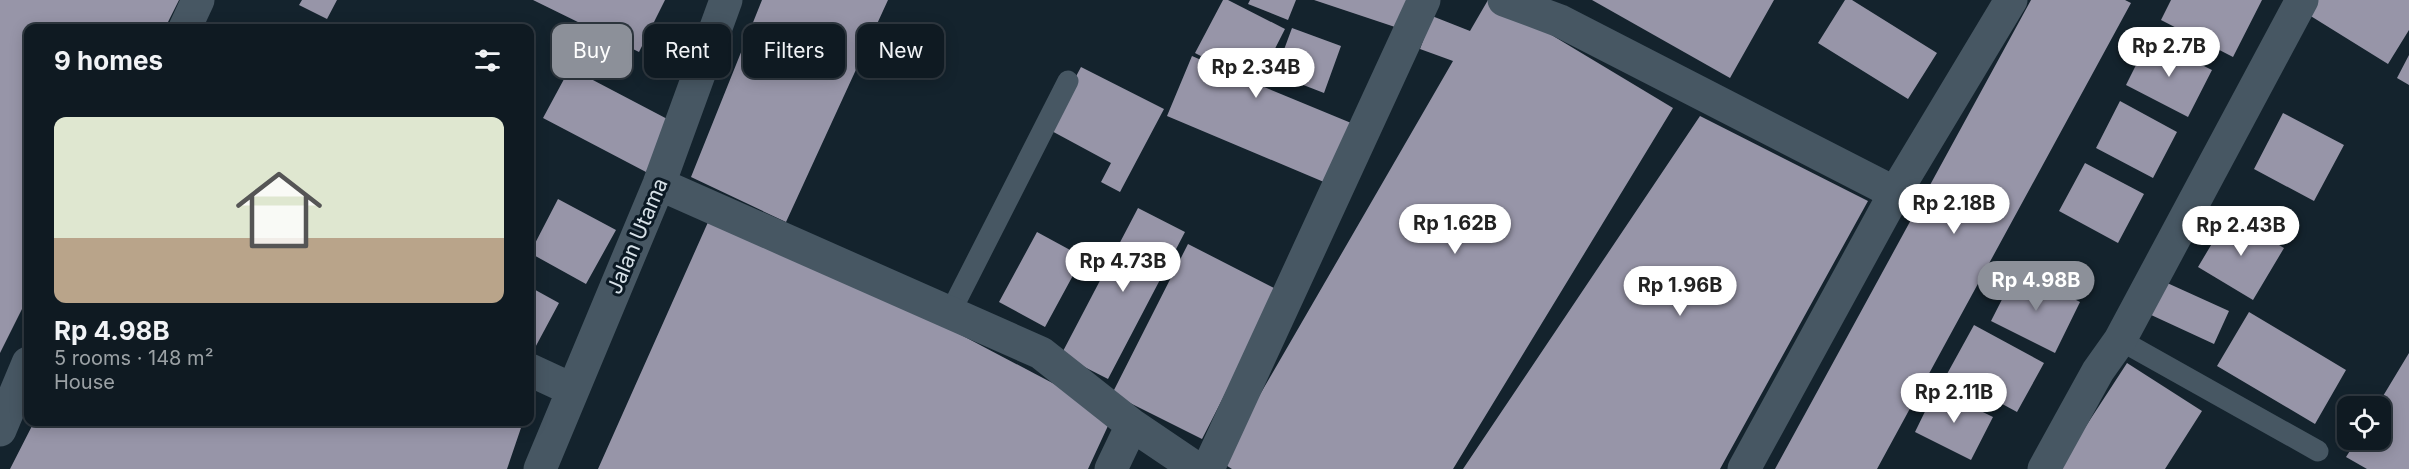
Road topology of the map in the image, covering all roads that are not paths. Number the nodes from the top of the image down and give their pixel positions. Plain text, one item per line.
1 (198, 0) edge
2 (726, 0) edge
3 (1424, 0) edge
4 (1504, 0) edge
5 (2010, 0) edge
6 (2302, 0) edge
7 (1564, 11) edge
8 (187, 24) edge
9 (1068, 81) dead end
10 (659, 184) junction
11 (1895, 193) junction
12 (951, 311) junction
13 (2120, 340) junction
14 (534, 372) edge
15 (24, 373) edge
16 (571, 389) junction
17 (1132, 425) junction
18 (0, 430) edge
19 (2318, 451) dead end
20 (540, 469) edge
21 (1111, 469) edge
22 (1197, 469) edge
23 (1208, 469) edge
24 (1744, 469) edge
25 (2044, 469) edge

1 - 8 street
2 - 10 street, Jalan Utama
3 - 23 street
4 - 7 street
5 - 11 street
6 - 13 street
7 - 11 street
9 - 12 lane
10 - 12 street
10 - 16 street, Jalan Utama
11 - 24 street
12 - 17 street
13 - 19 lane
13 - 25 street
14 - 16 street
15 - 18 street
16 - 20 street, Jalan Utama
17 - 21 street
17 - 22 street

